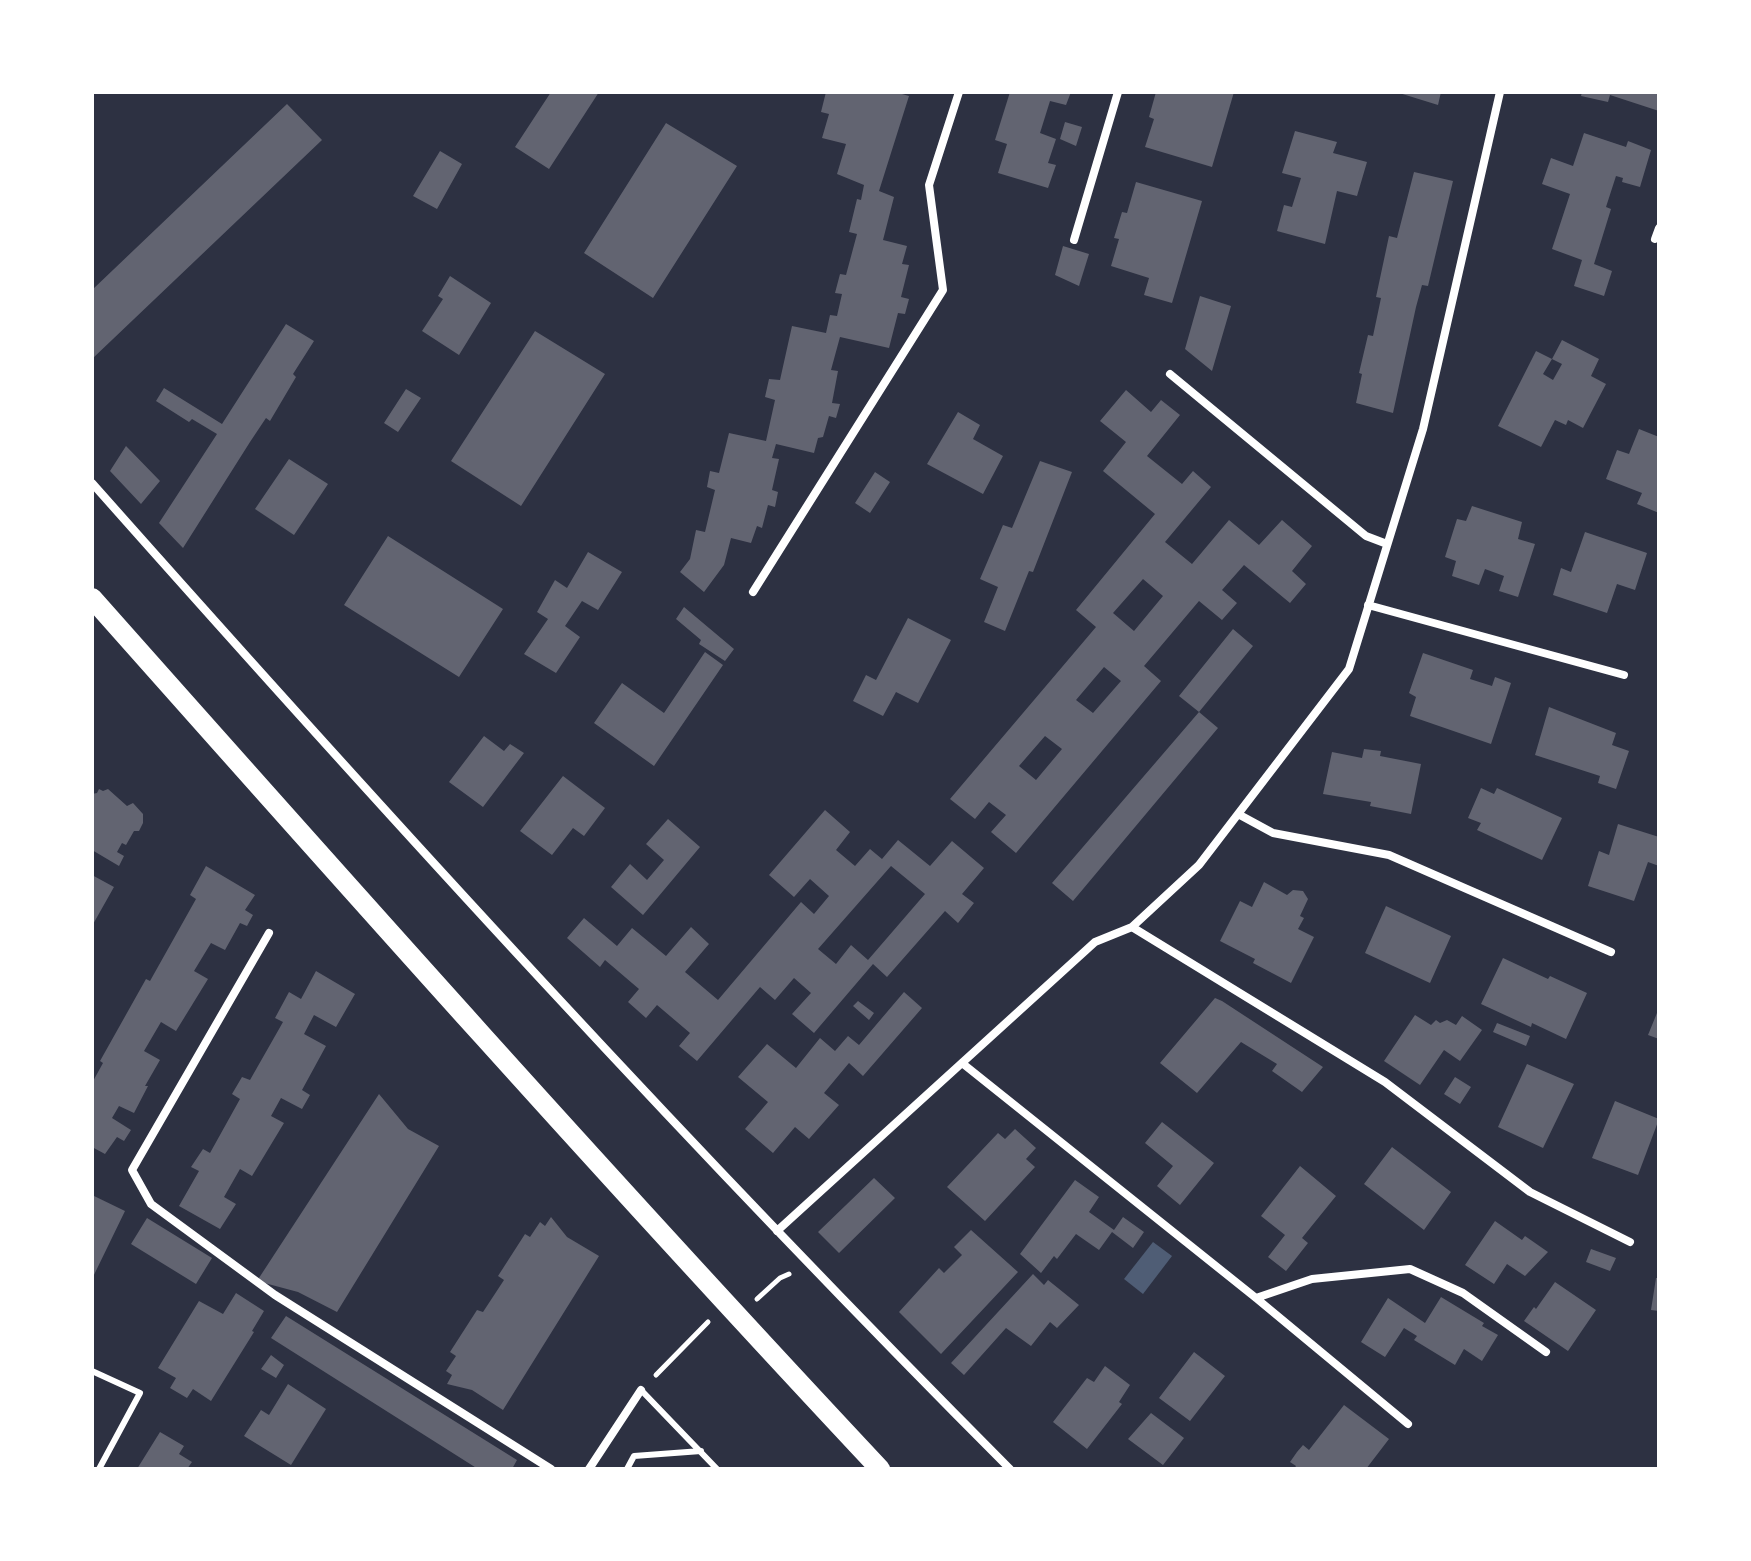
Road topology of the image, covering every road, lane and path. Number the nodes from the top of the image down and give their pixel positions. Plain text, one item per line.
1 (959, 92) edge
2 (1118, 92) edge
3 (1500, 92) edge
4 (1659, 228) edge
5 (1655, 239) dead end
6 (1074, 240) dead end
7 (1170, 374) dead end
8 (92, 483) edge
9 (1387, 544) junction
10 (753, 592) dead end
11 (92, 598) edge
12 (1368, 605) junction
13 (1624, 675) dead end
14 (1238, 814) junction
15 (1132, 927) junction
16 (269, 933) dead end
17 (1611, 952) dead end
18 (962, 1063) junction
19 (777, 1231) junction
20 (1630, 1242) dead end
21 (780, 1278) dead end
22 (1256, 1298) junction
23 (754, 1301) dead end
24 (708, 1322) dead end
25 (1546, 1352) dead end
26 (92, 1371) edge
27 (641, 1390) junction
28 (1408, 1424) dead end
29 (701, 1451) junction
30 (99, 1469) edge
31 (551, 1469) edge
32 (589, 1469) edge
33 (627, 1469) edge
34 (717, 1469) edge
35 (880, 1469) edge
36 (1010, 1469) edge

1 - 10 street
2 - 6 street
3 - 9 street
4 - 5 street
7 - 9 street
8 - 19 street
9 - 12 street
11 - 35 main road
12 - 13 street
12 - 14 street
14 - 15 street
14 - 17 street
15 - 18 street
15 - 20 street
16 - 31 street
18 - 19 street
18 - 22 street
19 - 36 street
21 - 23 path
22 - 25 street
22 - 28 street
24 - 27 path
26 - 30 lane
27 - 29 lane
27 - 32 street
29 - 33 lane
29 - 34 lane

